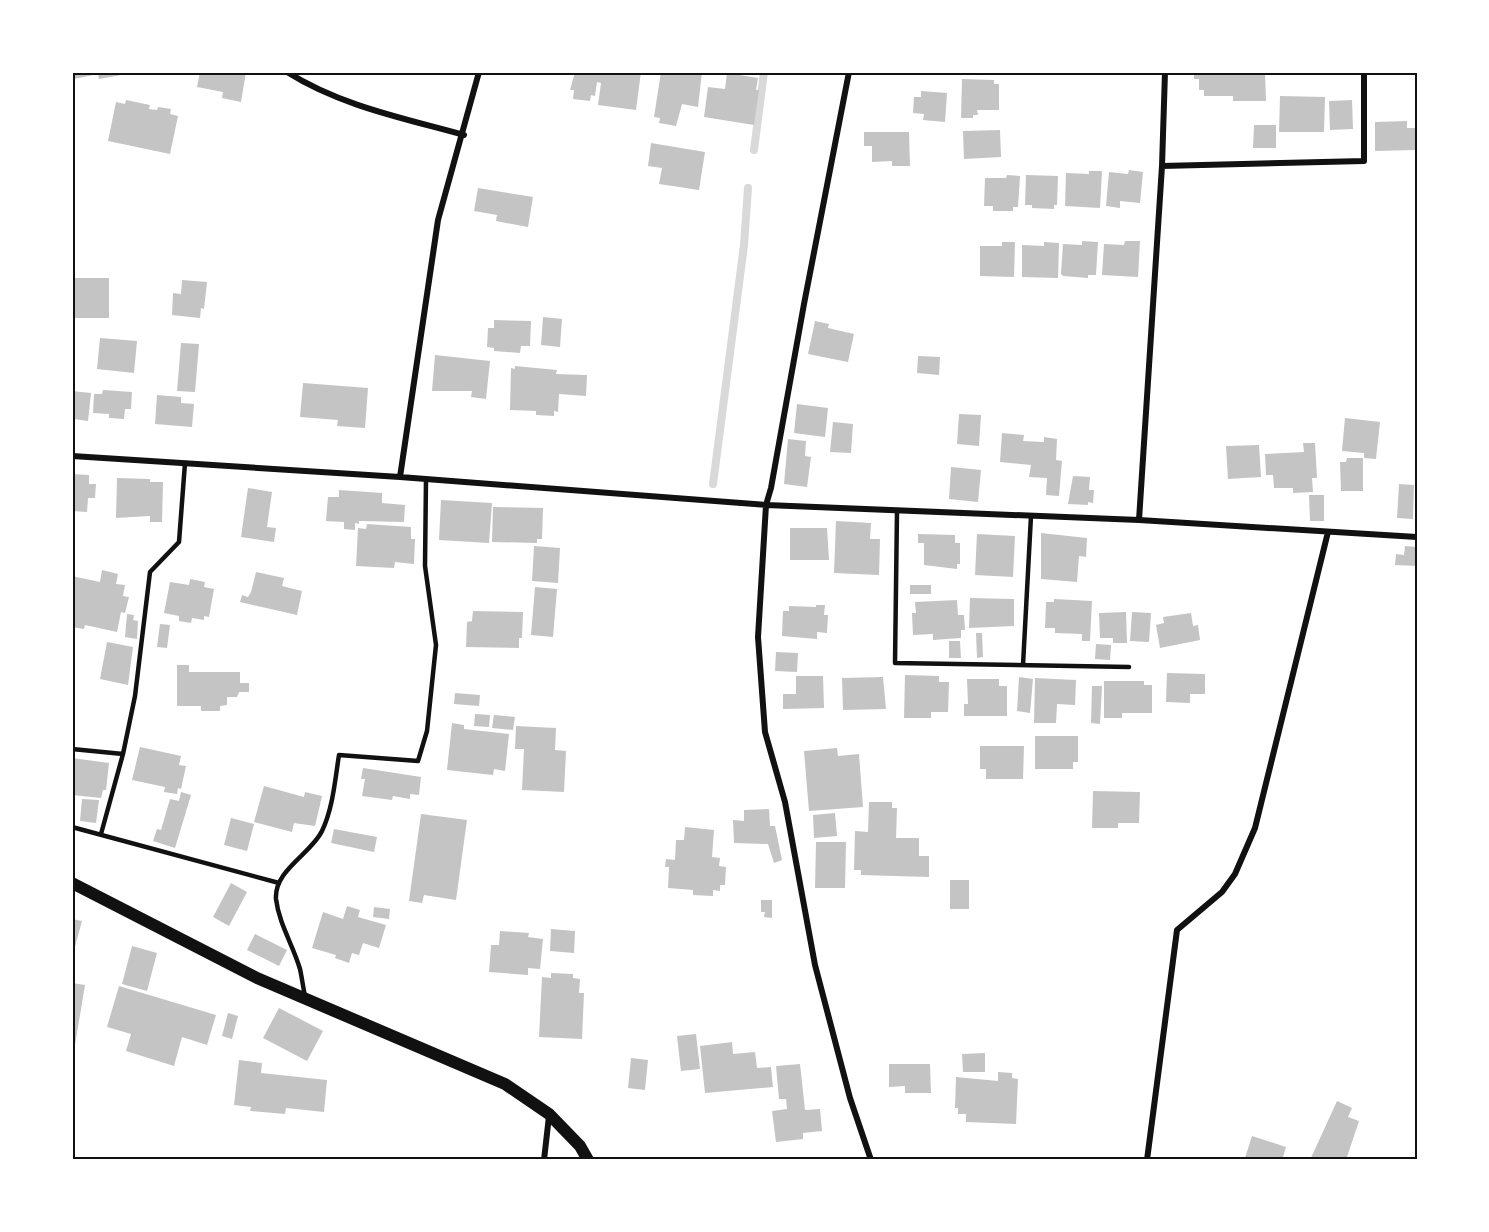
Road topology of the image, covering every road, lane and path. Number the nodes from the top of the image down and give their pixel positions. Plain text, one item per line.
1 (287, 72) edge
2 (479, 72) edge
3 (849, 72) edge
4 (1165, 72) edge
5 (1364, 72) edge
6 (464, 135) junction
7 (1162, 166) junction
8 (72, 456) edge
9 (184, 463) junction
10 (400, 477) junction
11 (426, 479) junction
12 (766, 505) junction
13 (897, 511) junction
14 (1031, 516) junction
15 (1139, 520) junction
16 (1328, 532) junction
17 (1417, 537) edge
18 (1023, 665) junction
19 (1129, 667) dead end
20 (72, 749) edge
21 (123, 754) junction
22 (72, 827) edge
23 (101, 834) junction
24 (72, 883) edge
25 (279, 883) junction
26 (305, 999) junction
27 (549, 1114) junction
28 (544, 1160) edge
29 (588, 1160) edge
30 (871, 1160) edge
31 (1147, 1160) edge

1 - 6 street
2 - 6 street
3 - 12 street
4 - 7 street
5 - 7 street
6 - 10 street
7 - 15 street
8 - 9 street
9 - 10 street
9 - 21 lane
10 - 11 street
11 - 12 street
11 - 25 lane
12 - 13 street
12 - 30 street
13 - 14 street
13 - 18 lane
14 - 15 street
14 - 18 lane
15 - 16 street
16 - 17 street
16 - 31 street
18 - 19 lane
20 - 21 lane
21 - 23 lane
22 - 23 lane
23 - 25 lane
24 - 26 main road
25 - 26 lane
26 - 27 main road
27 - 28 street
27 - 29 main road

